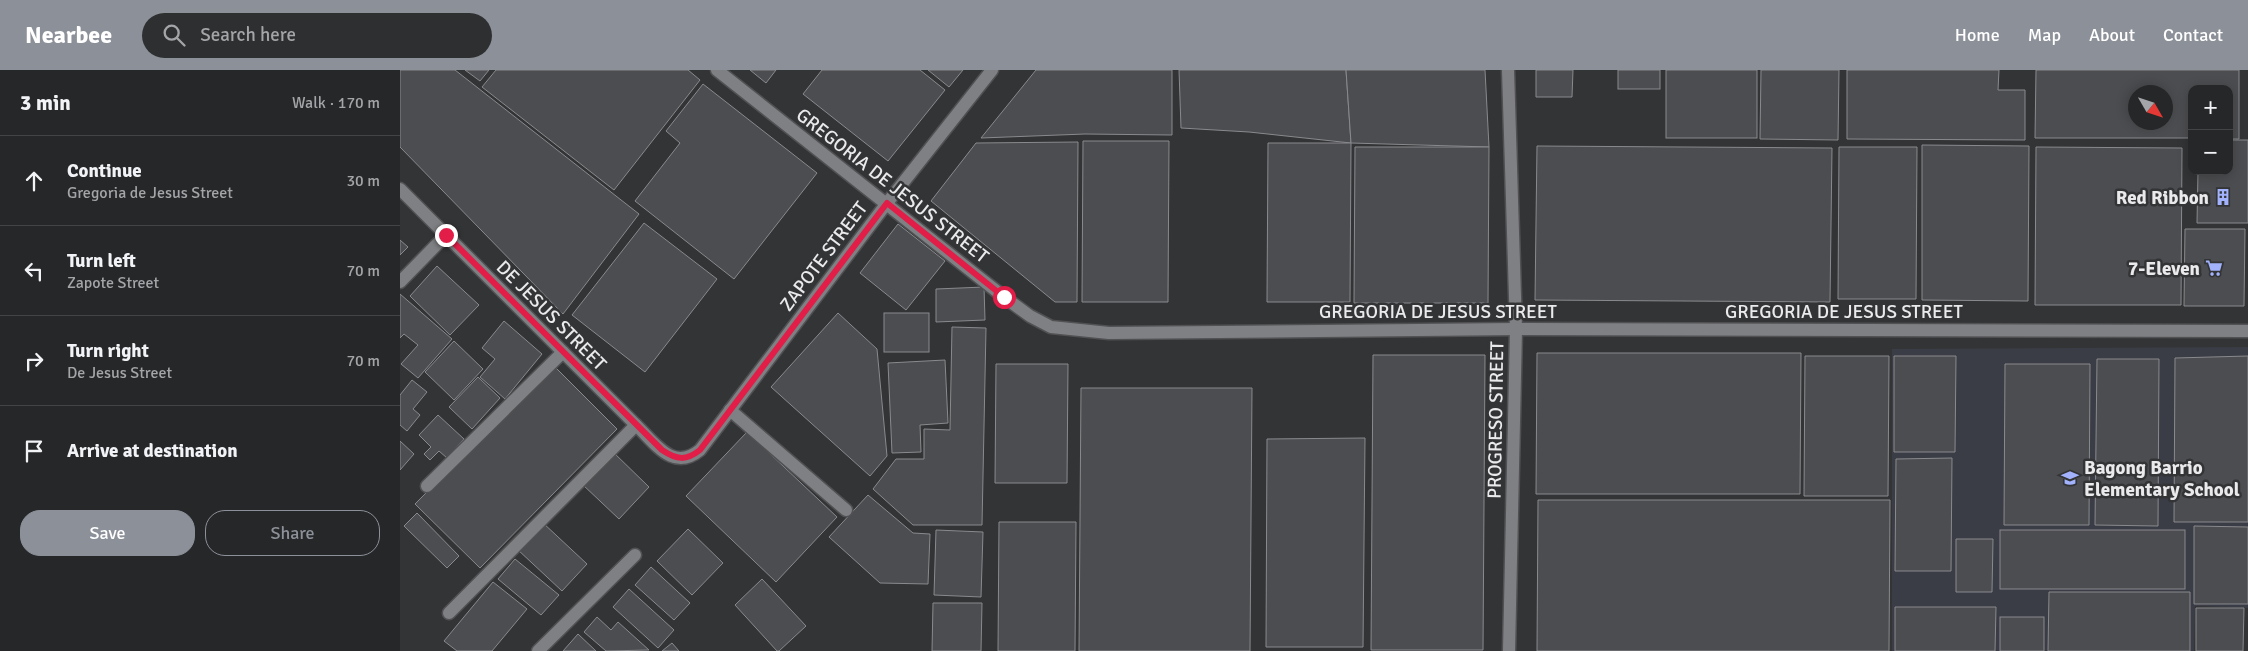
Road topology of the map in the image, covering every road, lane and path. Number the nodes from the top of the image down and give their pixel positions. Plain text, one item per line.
1 (717, 70) edge
2 (992, 70) edge
3 (1508, 70) edge
4 (400, 189) edge
5 (887, 203) junction
6 (446, 235) junction
7 (400, 282) edge
8 (1516, 329) junction
9 (2248, 331) edge
10 (564, 352) junction
11 (730, 410) junction
12 (636, 425) junction
13 (682, 460) joint
14 (427, 486) dead end
15 (846, 510) dead end
16 (635, 555) dead end
17 (449, 613) dead end
18 (538, 651) edge
19 (1509, 651) edge

1 - 5 street, GREGORIA DE JESUS STREET
2 - 5 street, ZAPOTE STREET
3 - 8 street, PROGRESO STREET
4 - 6 street, DE JESUS STREET
5 - 8 street, GREGORIA DE JESUS STREET
5 - 11 street, ZAPOTE STREET
6 - 7 street
6 - 10 street, DE JESUS STREET
8 - 9 street, GREGORIA DE JESUS STREET
8 - 19 street, PROGRESO STREET
10 - 12 street, DE JESUS STREET
10 - 14 street
11 - 13 street, ZAPOTE STREET
11 - 15 street
12 - 13 street, DE JESUS STREET
12 - 17 street
16 - 18 street

